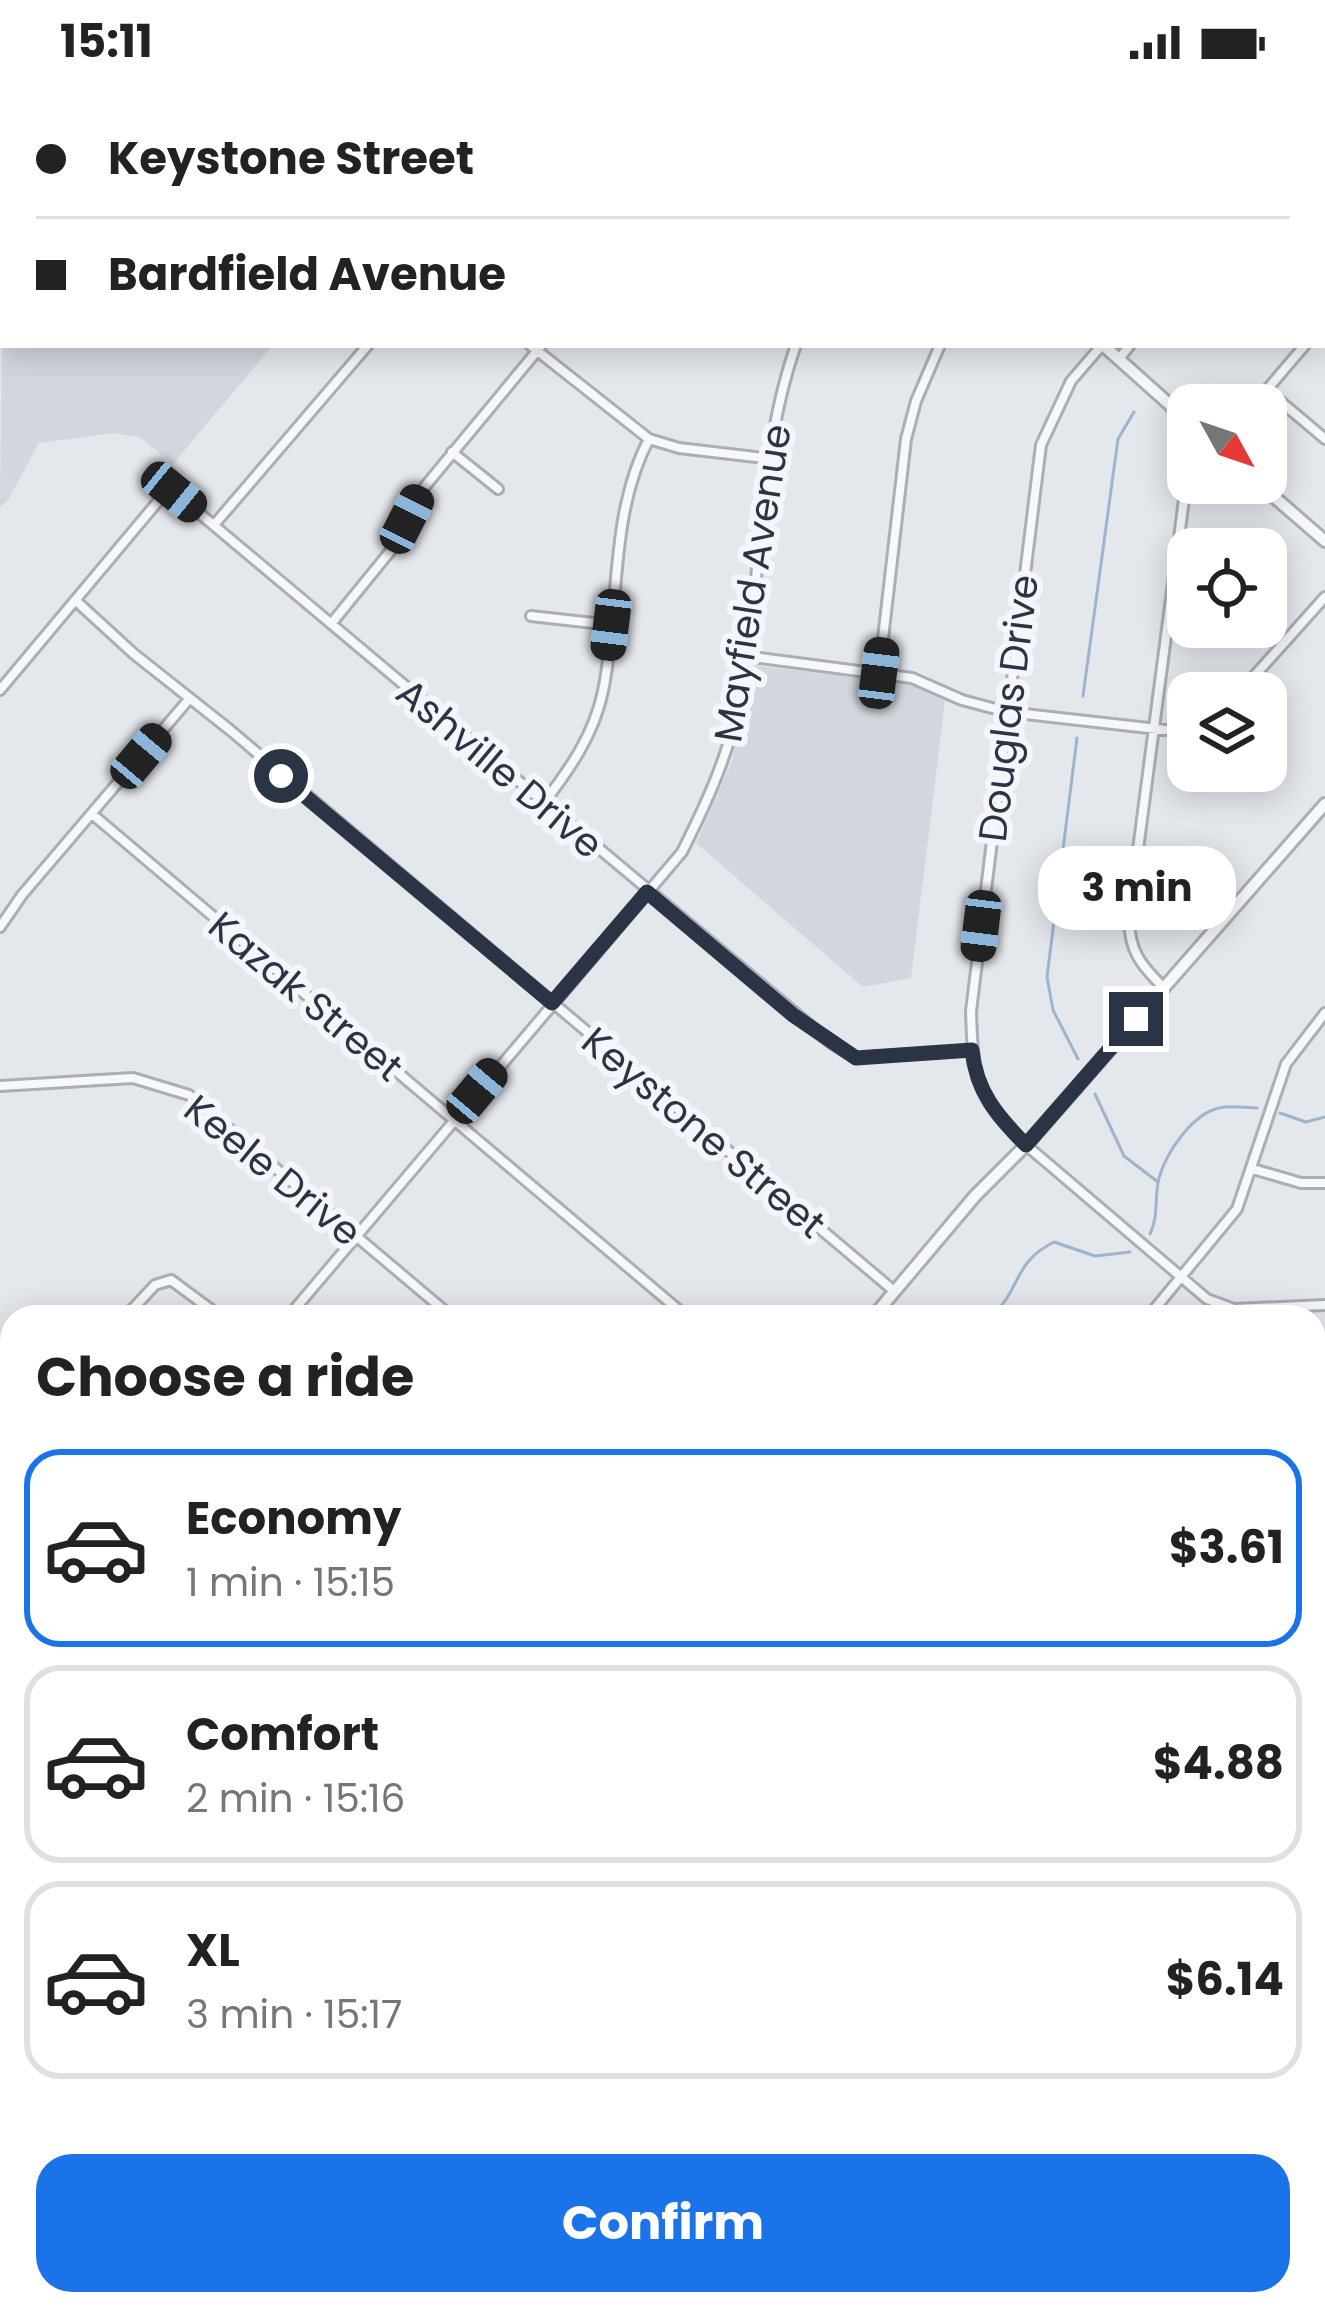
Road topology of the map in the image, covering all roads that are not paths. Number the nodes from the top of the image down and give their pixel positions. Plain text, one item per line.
1 (365, 348) edge
2 (535, 348) edge
3 (537, 348) edge
4 (795, 348) edge
5 (939, 348) edge
6 (1099, 348) edge
7 (1106, 348) edge
8 (1128, 348) edge
9 (1302, 348) edge
10 (1119, 359) junction
11 (1272, 384) edge
12 (1167, 402) edge
13 (1287, 407) edge
14 (649, 439) junction
15 (1325, 439) edge
16 (452, 452) junction
17 (772, 459) junction
18 (498, 489) dead end
19 (1183, 504) edge
20 (1282, 504) edge
21 (214, 525) junction
22 (1325, 542) edge
23 (1325, 597) edge
24 (75, 600) junction
25 (531, 616) dead end
26 (331, 624) junction
27 (611, 625) junction
28 (745, 656) junction
29 (1259, 672) edge
30 (879, 673) junction
31 (0, 690) edge
32 (190, 698) junction
33 (1007, 712) junction
34 (1152, 728) junction
35 (1167, 728) edge
36 (543, 804) junction
37 (1325, 804) edge
38 (92, 814) junction
39 (647, 892) junction
40 (0, 927) edge
41 (1163, 987) junction
42 (552, 1003) junction
43 (1325, 1013) edge
44 (972, 1050) junction
45 (0, 1087) edge
46 (452, 1120) junction
47 (1026, 1145) junction
48 (1253, 1169) junction
49 (1325, 1183) edge
50 (354, 1235) junction
51 (1182, 1277) junction
52 (894, 1291) junction
53 (136, 1305) edge
54 (205, 1305) edge
55 (298, 1305) edge
56 (438, 1305) edge
57 (673, 1305) edge
58 (883, 1305) edge
59 (1158, 1305) edge
60 (1223, 1305) edge

1 - 21 street
2 - 16 street
3 - 14 street
4 - 17 street, Mayfield Avenue
5 - 30 street
6 - 33 street, Douglas Drive
7 - 10 street
8 - 10 street
9 - 11 street
10 - 12 street
13 - 15 street
14 - 17 street
14 - 27 street
16 - 18 street
16 - 26 street
17 - 28 street, Mayfield Avenue
19 - 34 street
20 - 22 street
21 - 24 street, Ashville Drive
21 - 26 street, Ashville Drive
23 - 29 street
24 - 31 street
24 - 32 street, Keystone Street
25 - 27 street
26 - 36 street, Ashville Drive
27 - 36 street
28 - 30 street
28 - 39 street, Mayfield Avenue
30 - 33 street
32 - 38 street
32 - 42 street, Keystone Street
33 - 34 street
33 - 44 street, Douglas Drive
34 - 35 street
34 - 41 street
36 - 39 street, Ashville Drive
37 - 41 street
38 - 40 street
38 - 46 street, Kazak Street
39 - 42 street, Mayfield Avenue
39 - 44 street, Ashville Drive
41 - 47 street
42 - 46 street, Mayfield Avenue
42 - 52 street, Keystone Street
43 - 48 street
44 - 47 street, Douglas Drive
45 - 50 street, Keele Drive
46 - 50 street, Mayfield Avenue
46 - 57 street, Kazak Street
47 - 51 street, Douglas Drive
47 - 52 street
48 - 49 street
48 - 51 street
50 - 55 street, Mayfield Avenue
50 - 56 street, Keele Drive
51 - 59 street
51 - 60 street, Douglas Drive
52 - 58 street
53 - 54 street

